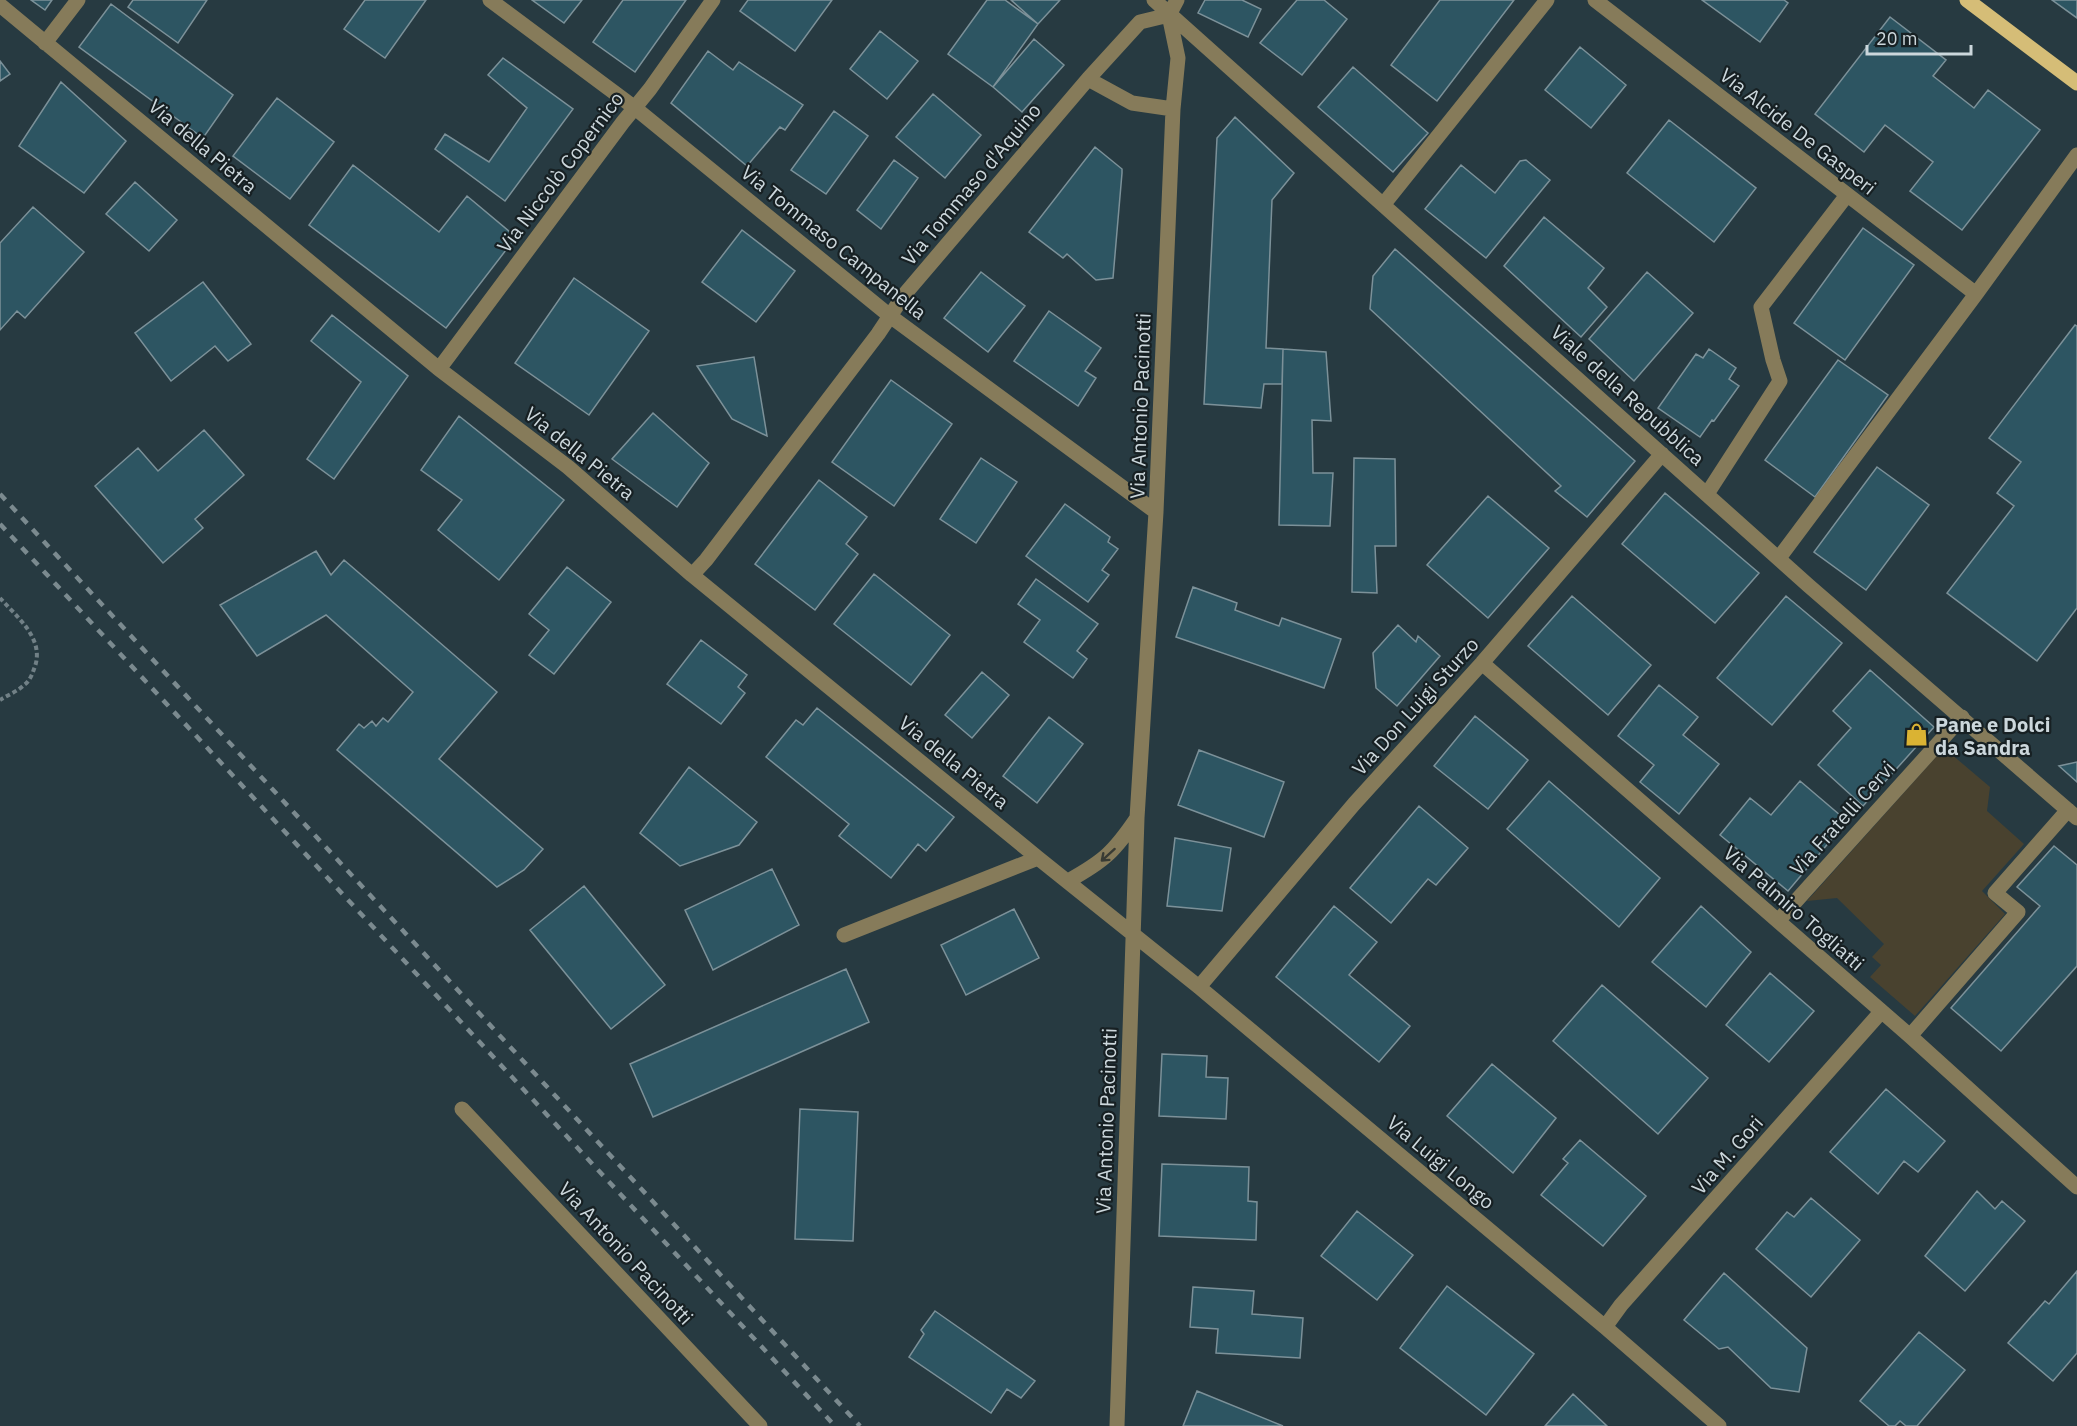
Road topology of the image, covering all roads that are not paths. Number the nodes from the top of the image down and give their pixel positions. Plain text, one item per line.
1 (78, 0) edge
2 (490, 0) edge
3 (713, 0) edge
4 (1154, 0) edge
5 (1177, 0) edge
6 (1547, 0) edge
7 (1595, 0) edge
8 (1967, 0) edge
9 (0, 5) edge
10 (1169, 15) junction
11 (45, 43) junction
12 (1088, 80) junction
13 (2077, 83) edge
14 (635, 108) junction
15 (1173, 109) junction
16 (2077, 155) edge
17 (1847, 195) junction
18 (1383, 205) junction
19 (1976, 294) junction
20 (890, 316) junction
21 (440, 369) junction
22 (1662, 453) junction
23 (1707, 494) junction
24 (1156, 512) junction
25 (1779, 558) junction
26 (692, 575) junction
27 (1482, 663) junction
28 (1962, 717) junction
29 (2073, 814) edge
30 (1137, 818) junction
31 (1038, 858) junction
32 (1068, 881) junction
33 (1778, 921) junction
34 (1132, 933) junction
35 (844, 935) dead end
36 (1199, 987) junction
37 (1881, 1012) junction
38 (1910, 1036) junction
39 (462, 1109) dead end
40 (2077, 1187) edge
41 (1605, 1327) junction
42 (760, 1426) edge
43 (1118, 1426) edge
44 (1719, 1426) edge

1 - 11 street
2 - 14 street, Via Tommaso Campanella
3 - 14 street, Via Niccolò Copernico
4 - 10 street, Viale della Repubblica
5 - 10 street
6 - 18 street
7 - 17 street, Via Alcide De Gasperi
8 - 13 main road
9 - 11 street, Via della Pietra
10 - 12 street, Via Tommaso d'Aquino
10 - 15 street, Via Antonio Pacinotti
10 - 18 street, Viale della Repubblica
11 - 21 street, Via della Pietra
12 - 15 street
12 - 20 street, Via Tommaso d'Aquino
14 - 20 street, Via Tommaso Campanella
14 - 21 street, Via Niccolò Copernico
15 - 24 street, Via Antonio Pacinotti
16 - 19 street
17 - 19 street, Via Alcide De Gasperi
17 - 23 street
18 - 22 street, Viale della Repubblica
19 - 25 street
20 - 24 street, Via Tommaso Campanella
20 - 26 street, Via Tommaso d'Aquino
21 - 26 street, Via della Pietra
22 - 23 street, Viale della Repubblica
22 - 27 street, Via Don Luigi Sturzo
23 - 25 street, Viale della Repubblica
24 - 30 street, Via Antonio Pacinotti
25 - 28 street, Viale della Repubblica
26 - 31 street, Via della Pietra
27 - 33 street, Via Palmiro Togliatti
27 - 36 street, Via Don Luigi Sturzo
28 - 29 street, Viale della Repubblica
28 - 33 street, Via Fratelli Cervi
29 - 38 street
30 -> 32 street
30 - 34 street, Via Antonio Pacinotti
31 - 32 street, Via della Pietra
31 - 35 street
32 - 34 street, Via della Pietra
33 - 37 street, Via Palmiro Togliatti
34 - 36 street, Via Luigi Longo
34 - 43 street, Via Antonio Pacinotti
36 - 41 street, Via Luigi Longo
37 - 38 street, Via Palmiro Togliatti
37 - 41 street, Via M. Gori
38 - 40 street, Via Palmiro Togliatti
39 - 42 street, Via Antonio Pacinotti
41 - 44 street, Via Luigi Longo

